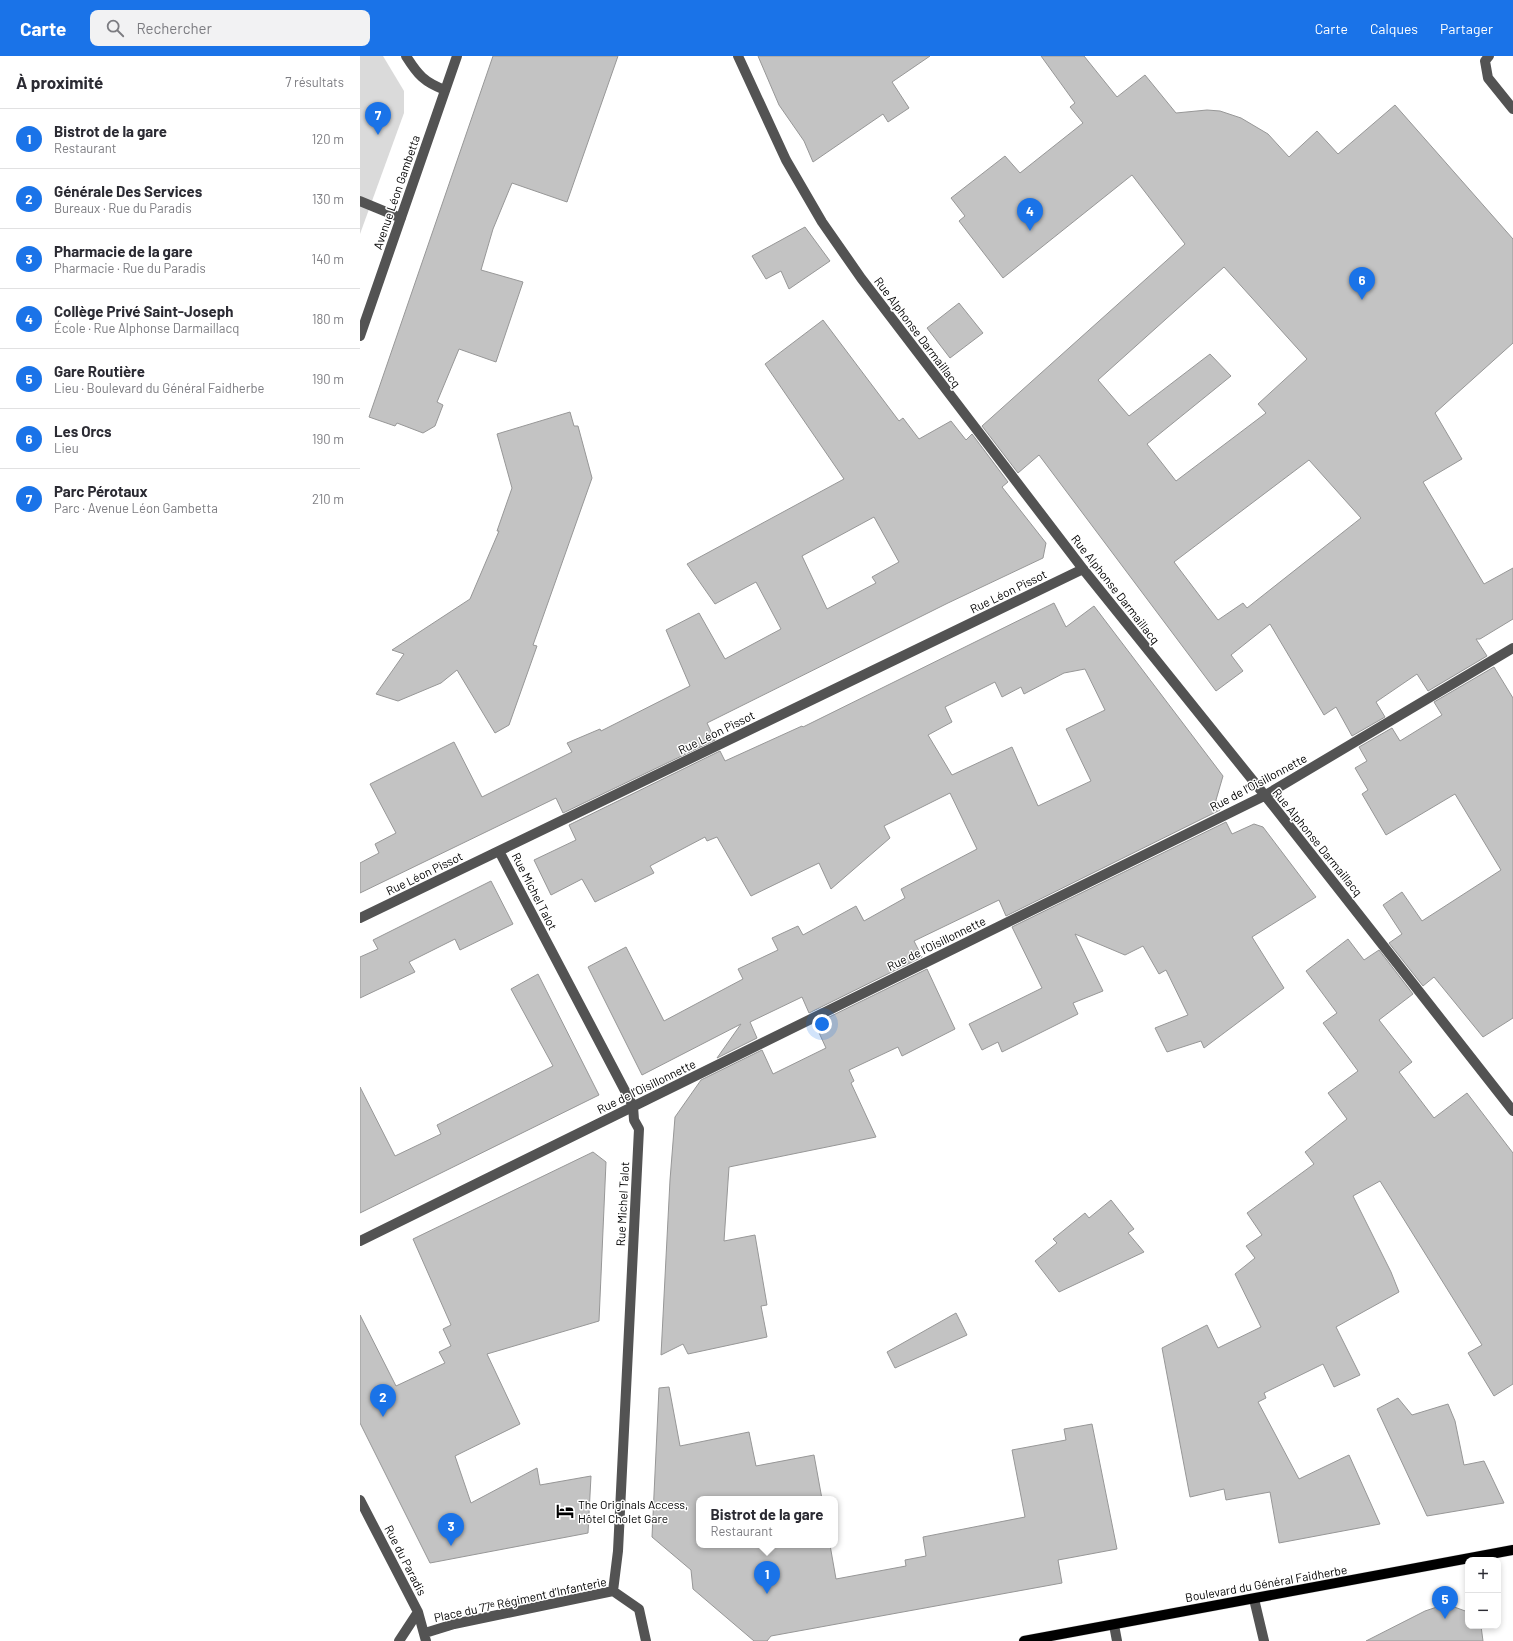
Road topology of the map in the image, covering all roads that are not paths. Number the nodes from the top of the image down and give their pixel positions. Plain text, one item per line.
1 (406, 56) edge
2 (457, 56) edge
3 (738, 56) edge
4 (1489, 56) edge
5 (445, 90) junction
6 (1513, 109) edge
7 (360, 200) edge
8 (401, 218) junction
9 (360, 336) edge
10 (1084, 569) junction
11 (1513, 648) edge
12 (1264, 796) junction
13 (499, 851) junction
14 (360, 918) edge
15 (633, 1106) junction
16 (1513, 1111) edge
17 (360, 1241) edge
18 (360, 1500) edge
19 (1513, 1550) edge
20 (613, 1591) junction
21 (1254, 1599) junction
22 (418, 1612) junction
23 (1114, 1625) junction
24 (425, 1637) edge
25 (399, 1641) edge
26 (646, 1641) edge
27 (1024, 1641) edge
28 (1117, 1641) edge
29 (1264, 1641) edge

1 - 5 street
2 - 5 street, Avenue Léon Gambetta
3 - 10 street, Rue Alphonse Darmaillacq
4 - 6 street
5 - 8 street, Avenue Léon Gambetta
7 - 8 street
8 - 9 street, Avenue Léon Gambetta
10 - 12 street, Rue Alphonse Darmaillacq
10 - 13 street, Rue Léon Pissot
11 - 12 street, Rue de l’Oisillonnette
12 - 15 street, Rue de l’Oisillonnette
12 - 16 street, Rue Alphonse Darmaillacq
13 - 14 street, Rue Léon Pissot
13 - 15 street, Rue Michel Talot
15 - 17 street, Rue de l’Oisillonnette
15 - 20 street, Rue Michel Talot
18 - 22 street, Rue du Paradis
19 - 21 main road, Boulevard du Général Faidherbe
20 - 24 street, Place du 77ᵉ Régiment d’Infanterie
20 - 26 street, Place du 77ᵉ Régiment d’Infanterie
21 - 23 main road, Boulevard du Général Faidherbe
21 - 29 street
22 - 24 street, Rue du Paradis
22 - 25 street
23 - 27 main road, Boulevard du Général Faidherbe
23 - 28 street

